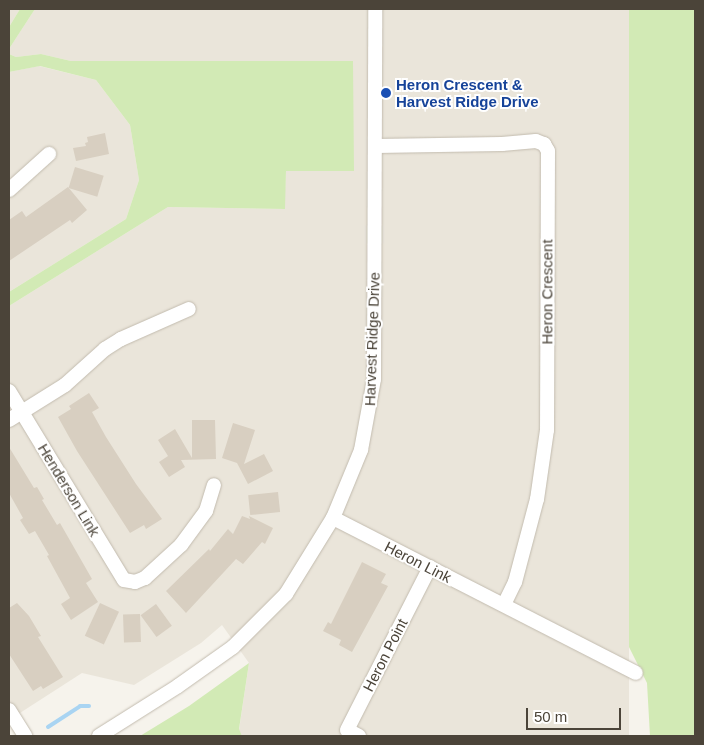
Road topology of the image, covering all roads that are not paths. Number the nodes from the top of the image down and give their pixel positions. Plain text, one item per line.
1 (374, 9) edge
2 (376, 146) junction
3 (49, 154) dead end
4 (9, 190) edge
5 (189, 309) dead end
6 (9, 391) edge
7 (22, 413) junction
8 (9, 420) edge
9 (214, 485) dead end
10 (333, 518) junction
11 (430, 567) junction
12 (504, 605) junction
13 (636, 673) dead end
14 (9, 710) edge
15 (25, 736) edge
16 (99, 736) edge
17 (359, 736) edge

1 - 2 street, Harvest Ridge Drive
2 - 10 street, Harvest Ridge Drive
2 - 12 street, Heron Crescent
3 - 4 street
5 - 7 street
6 - 7 street, Henderson Link
7 - 8 street
7 - 9 street, Henderson Link
10 - 11 street, Heron Link
10 - 16 street, Harvest Ridge Drive
11 - 12 street, Heron Link
11 - 17 street, Heron Point
12 - 13 street, Heron Link
14 - 15 street

